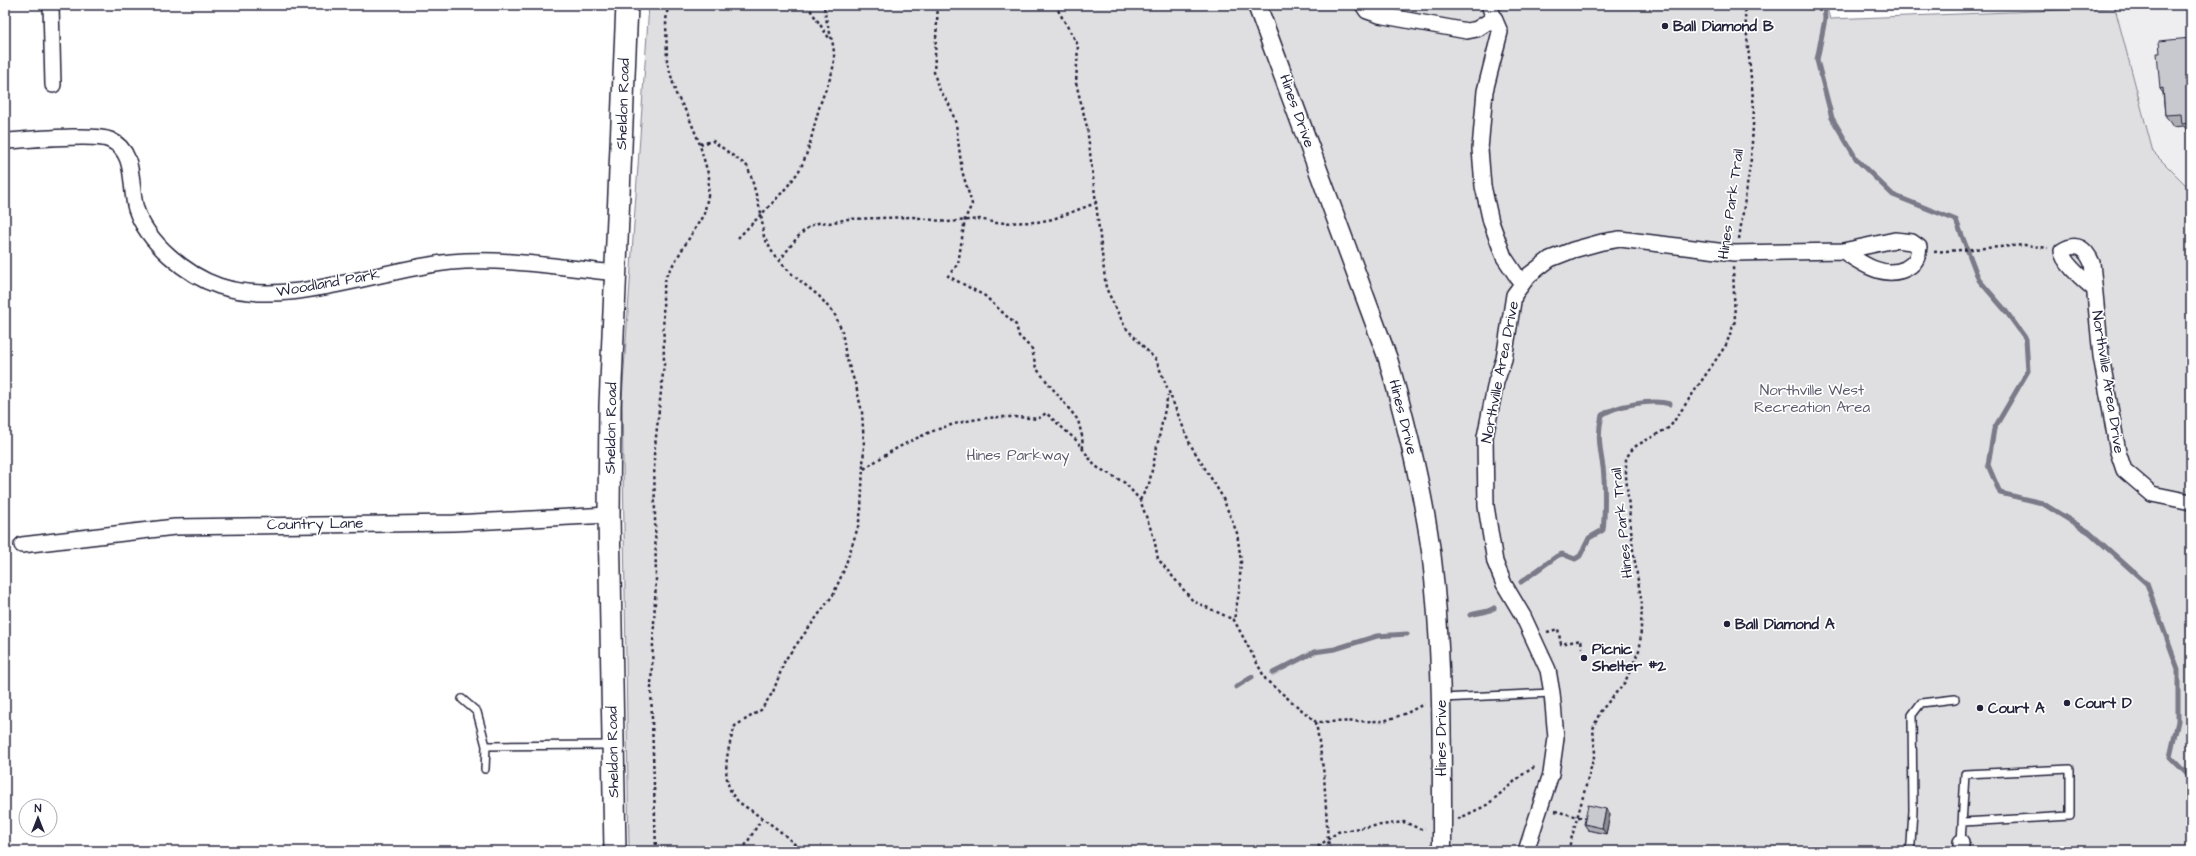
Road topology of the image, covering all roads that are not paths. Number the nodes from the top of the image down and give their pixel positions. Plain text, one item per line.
1 (51, 5) edge
2 (627, 5) edge
3 (1257, 5) edge
4 (1363, 5) edge
5 (1491, 11) edge
6 (52, 84) dead end
7 (5, 141) edge
8 (1843, 252) dead end
9 (616, 273) junction
10 (1522, 284) junction
11 (2094, 289) junction
12 (2191, 502) edge
13 (609, 515) junction
14 (22, 545) dead end
15 (1552, 693) junction
16 (1441, 698) junction
17 (462, 699) dead end
18 (1955, 700) dead end
19 (613, 745) junction
20 (486, 746) junction
21 (485, 769) dead end
22 (1963, 822) junction
23 (1961, 846) edge
24 (615, 851) edge
25 (1442, 851) edge
26 (1526, 851) edge
27 (1909, 851) edge

1 - 6 street
2 - 9 main road, Sheldon Road
3 - 16 street, Hines Drive
4 - 5 street
5 - 10 street
7 - 9 street, Woodland Park
8 - 10 street, Northville Area Drive
9 - 13 main road, Sheldon Road
10 - 15 street, Northville Area Drive
11 - 11 street, Northville Area Drive
11 - 12 street, Northville Area Drive
13 - 14 street, Country Lane
13 - 19 main road, Sheldon Road
15 - 16 lane
15 - 26 street, Northville Area Drive
16 - 25 street, Hines Drive
17 - 20 lane
18 - 27 lane
19 - 20 lane
19 - 24 main road, Sheldon Road
20 - 21 lane
22 - 22 lane
22 - 23 lane

